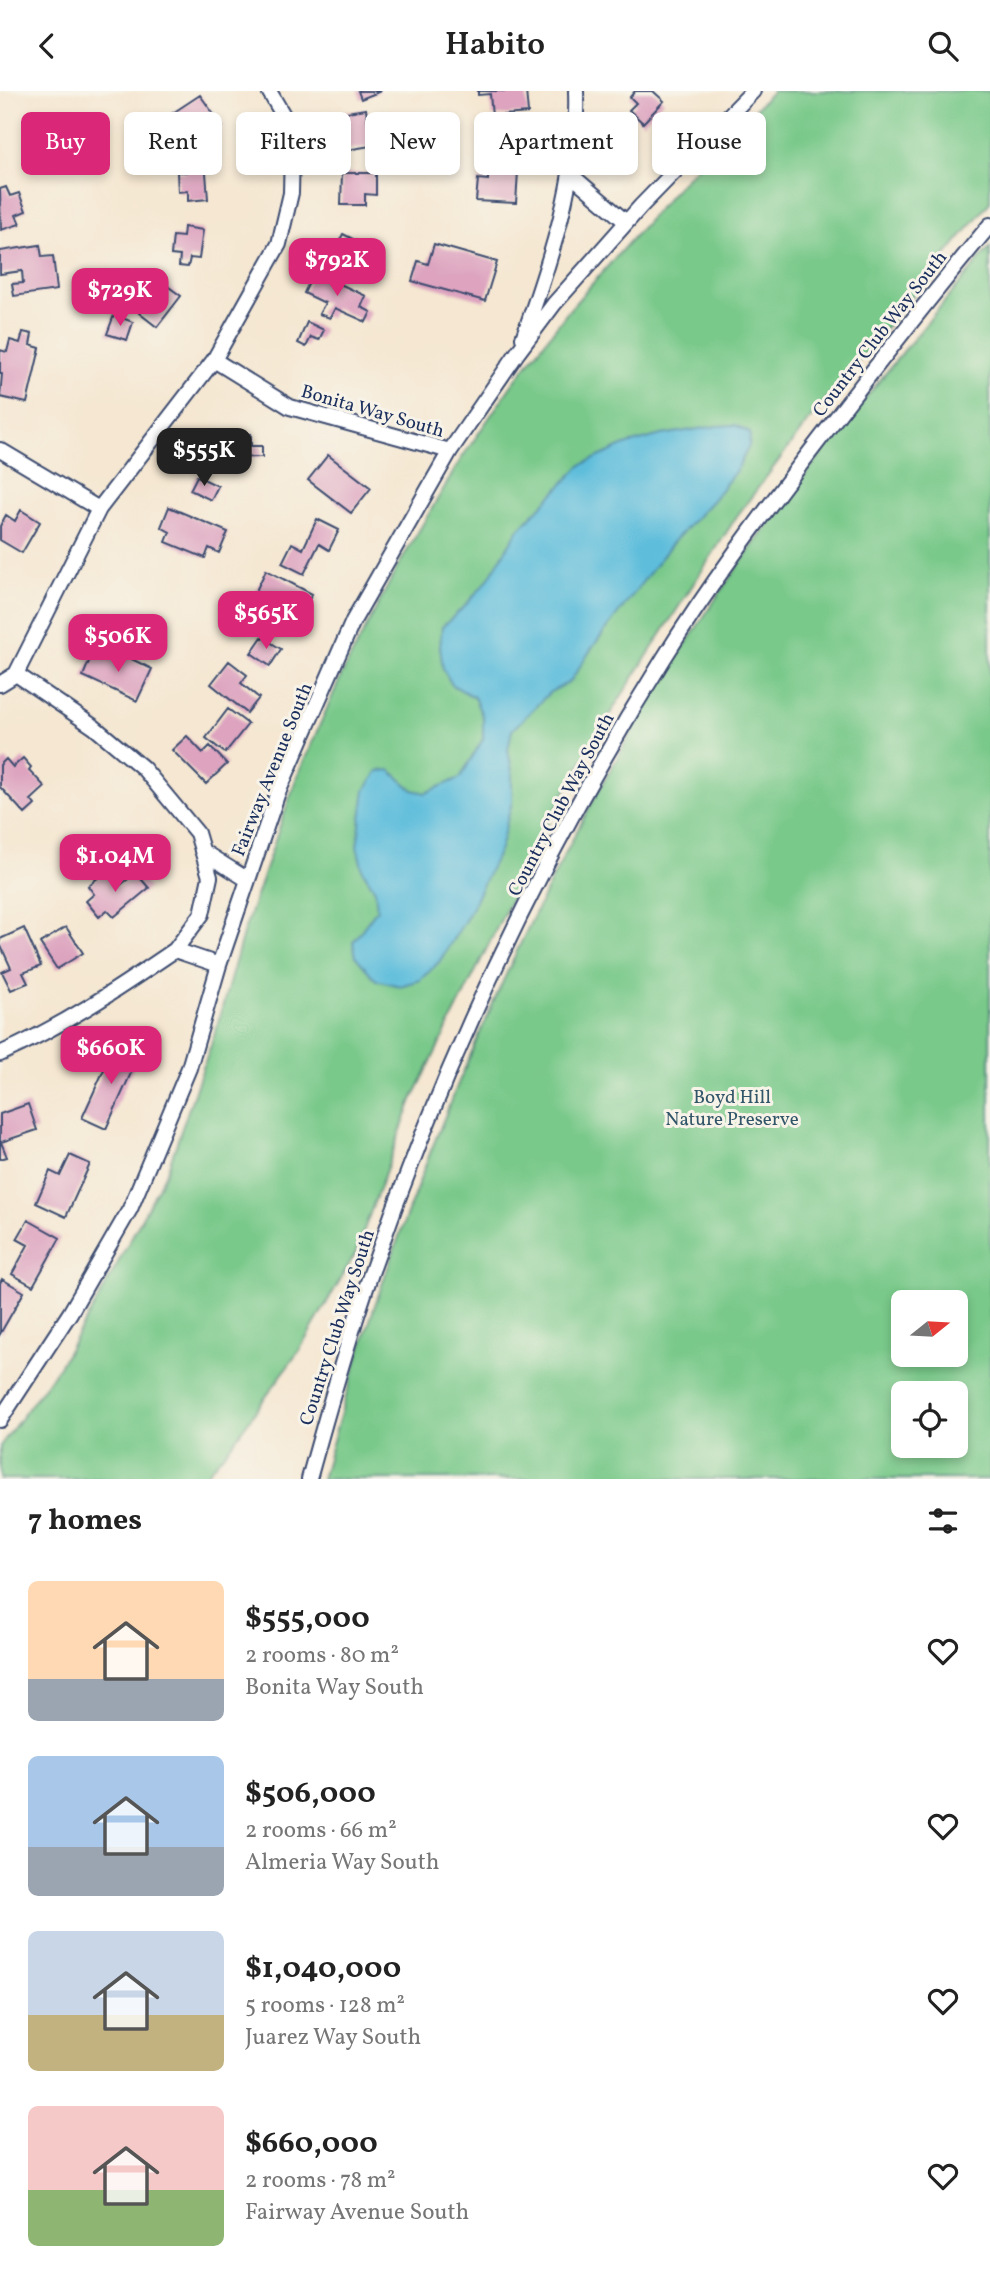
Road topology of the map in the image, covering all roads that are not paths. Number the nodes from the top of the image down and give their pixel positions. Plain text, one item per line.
1 (269, 91) edge
2 (576, 91) edge
3 (753, 91) edge
4 (577, 112) edge
5 (570, 175) edge
6 (571, 175) edge
7 (626, 222) junction
8 (990, 225) edge
9 (518, 352) junction
10 (214, 360) junction
11 (0, 450) edge
12 (450, 451) junction
13 (99, 509) junction
14 (16, 674) junction
15 (0, 684) edge
16 (202, 851) junction
17 (248, 880) junction
18 (175, 950) junction
19 (219, 965) junction
20 (0, 1054) edge
21 (0, 1420) edge
22 (309, 1479) edge

1 - 10 street
2 - 4 street
3 - 7 street, Fairway Avenue South
5 - 9 street
6 - 7 street
7 - 9 street, Fairway Avenue South
8 - 22 street, Country Club Way South
9 - 12 street, Fairway Avenue South
10 - 12 street, Bonita Way South
10 - 13 street
11 - 13 street
12 - 17 street, Fairway Avenue South
13 - 14 street
14 - 15 street
14 - 16 street
16 - 17 street
16 - 18 street
17 - 19 street, Fairway Avenue South
18 - 19 street
18 - 20 street
19 - 21 street, Fairway Avenue South

